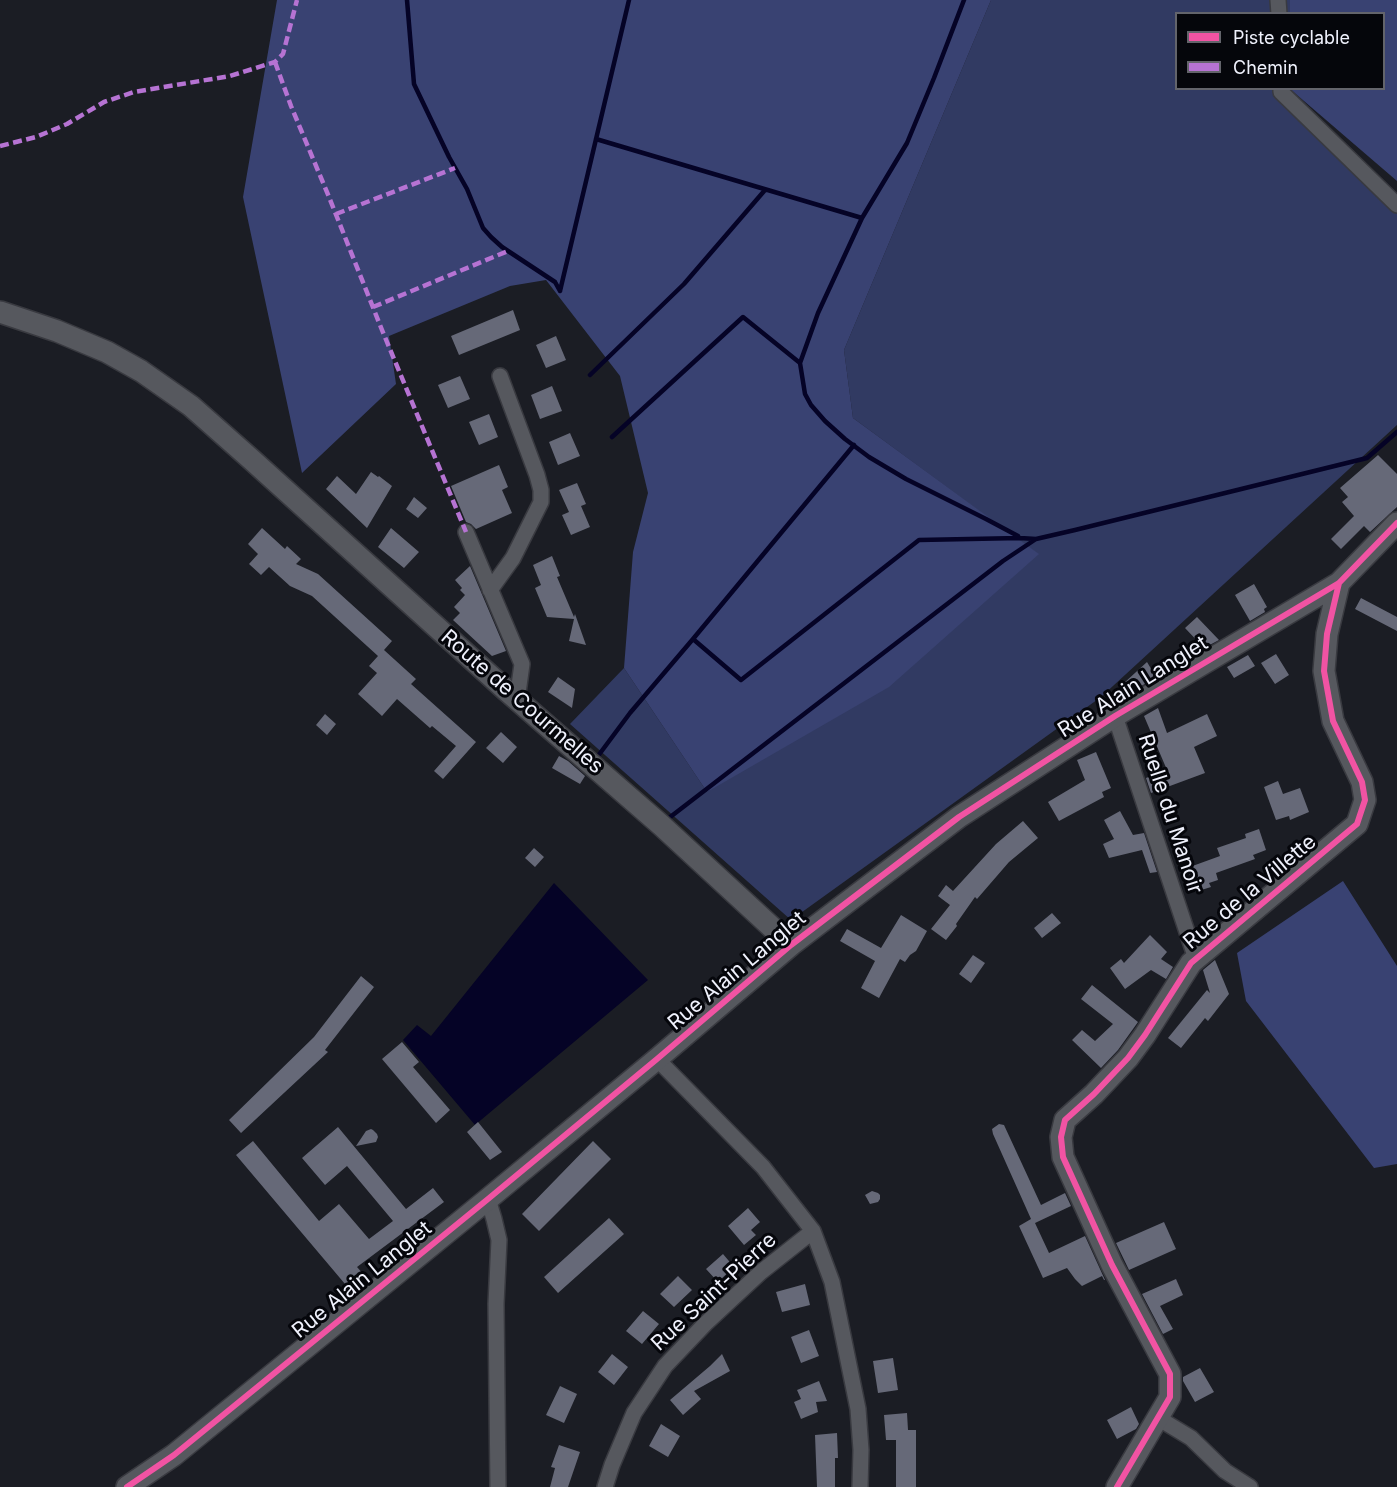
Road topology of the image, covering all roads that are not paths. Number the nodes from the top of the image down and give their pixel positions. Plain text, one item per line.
1 (1281, 90) edge
2 (1397, 205) edge
3 (0, 312) edge
4 (500, 376) dead end
5 (1397, 523) edge
6 (466, 532) dead end
7 (1339, 583) junction
8 (490, 590) junction
9 (517, 700) junction
10 (1115, 716) junction
11 (791, 945) junction
12 (1196, 959) junction
13 (657, 1059) junction
14 (488, 1199) junction
15 (813, 1231) junction
16 (1158, 1418) junction
17 (127, 1487) edge
18 (498, 1487) edge
19 (605, 1487) edge
20 (860, 1487) edge
21 (1117, 1487) edge
22 (1250, 1487) edge

1 - 2 street
3 - 9 street, Route de Courmelles
4 - 8 street
5 - 7 street, Rue Alain Langlet
6 - 8 street
7 - 10 street, Rue Alain Langlet
7 - 12 street, Rue de la Villette
8 - 9 street
9 - 11 street, Route de Courmelles
10 - 11 street, Rue Alain Langlet
10 - 12 street, Ruelle du Manoir
11 - 13 street, Rue Alain Langlet
12 - 16 street, Rue de la Villette
13 - 14 street, Rue Alain Langlet
13 - 15 street
14 - 17 street, Rue Alain Langlet
14 - 18 street
15 - 19 street, Rue Saint-Pierre
15 - 20 street
16 - 21 street, Rue de la Villette
16 - 22 street

